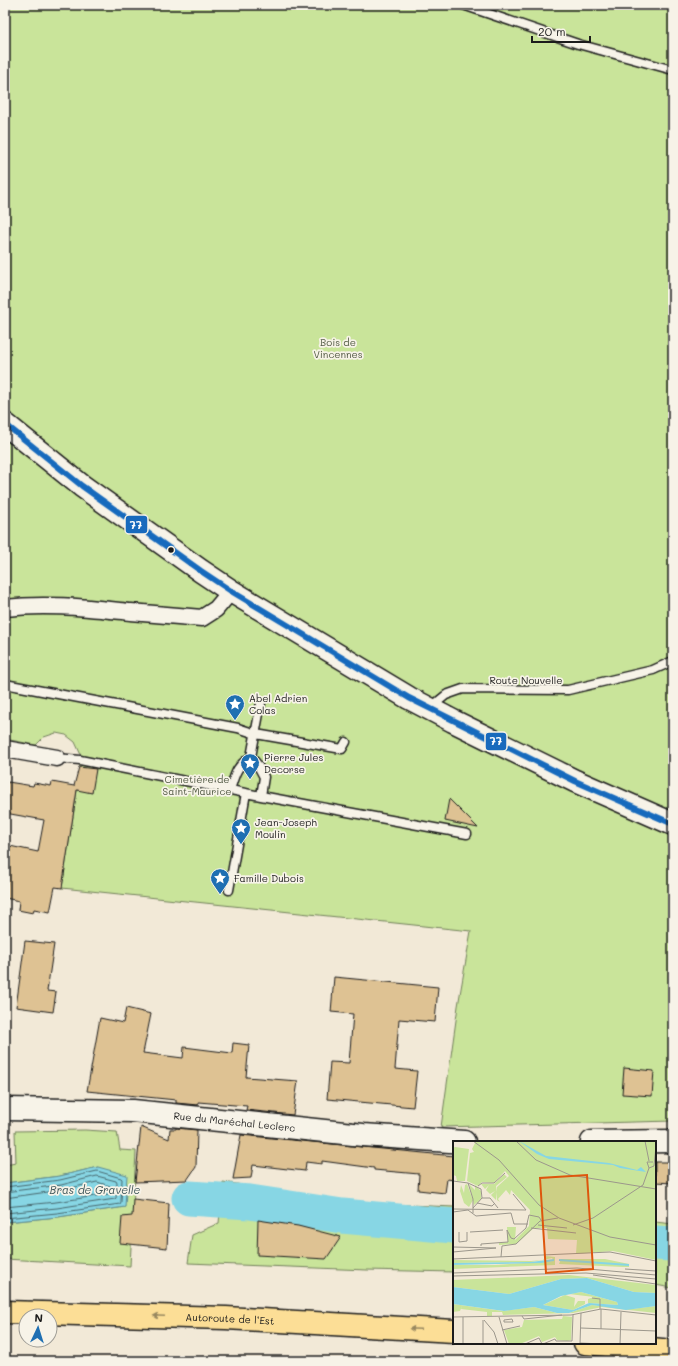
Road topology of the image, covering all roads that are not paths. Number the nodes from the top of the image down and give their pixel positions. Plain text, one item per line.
1 (463, 5) edge
2 (673, 70) edge
3 (5, 424) edge
4 (231, 592) junction
5 (5, 608) edge
6 (673, 661) edge
7 (5, 684) edge
8 (261, 703) dead end
9 (429, 709) junction
10 (256, 734) junction
11 (346, 742) dead end
12 (5, 749) edge
13 (252, 757) junction
14 (57, 758) joint
15 (230, 790) junction
16 (246, 793) junction
17 (261, 796) junction
18 (673, 824) edge
19 (467, 834) dead end
20 (229, 890) dead end
21 (5, 1109) edge
22 (453, 1141) edge
23 (656, 1141) edge
24 (673, 1141) edge
25 (5, 1312) edge
26 (453, 1331) edge
27 (596, 1344) edge
28 (673, 1351) edge

1 - 2 lane
3 - 4 street
4 - 5 street
4 - 9 street
6 - 9 lane, Route Nouvelle
7 - 10 lane
8 - 10 lane
9 - 18 street
10 - 11 lane
10 - 13 lane
12 - 14 street
13 - 15 lane
13 - 17 lane
14 - 15 lane
15 - 16 lane
16 - 17 lane
16 - 20 lane
17 - 19 lane
21 - 22 street, Rue du Maréchal Leclerc
23 - 24 street
26 -> 25 highway, Autoroute de l’Est
27 - 28 highway

